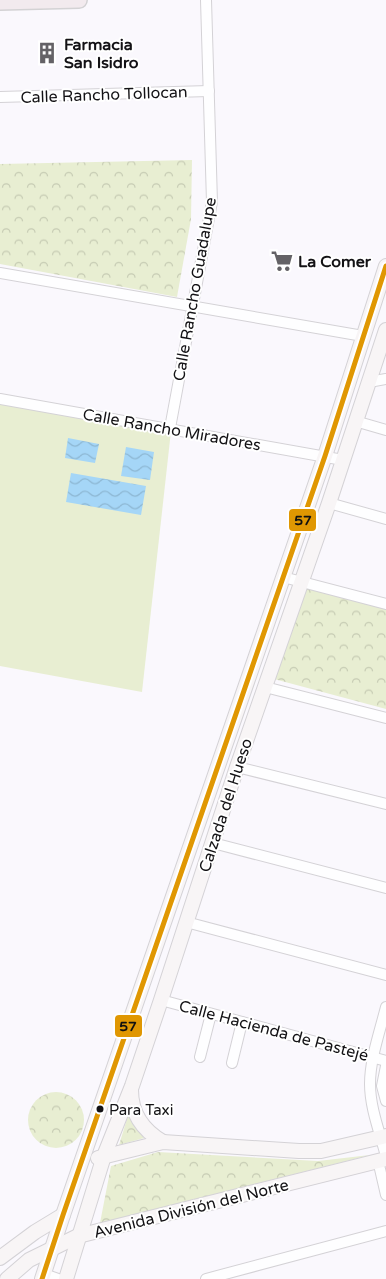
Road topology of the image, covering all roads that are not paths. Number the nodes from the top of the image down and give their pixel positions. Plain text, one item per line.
1 (79, 0) edge
2 (206, 0) edge
3 (0, 2) edge
4 (208, 91) junction
5 (0, 97) edge
6 (386, 266) edge
7 (0, 274) edge
8 (192, 307) junction
9 (386, 330) edge
10 (363, 336) junction
11 (386, 380) edge
12 (369, 382) junction
13 (0, 399) edge
14 (355, 421) junction
15 (170, 428) junction
16 (386, 430) edge
17 (325, 456) junction
18 (343, 460) junction
19 (329, 503) junction
20 (386, 518) edge
21 (283, 577) junction
22 (302, 582) junction
23 (386, 604) edge
24 (266, 687) junction
25 (386, 718) edge
26 (237, 767) junction
27 (386, 804) edge
28 (213, 843) junction
29 (386, 888) edge
30 (186, 922) junction
31 (386, 975) edge
32 (161, 1000) junction
33 (386, 1007) edge
34 (211, 1014) junction
35 (242, 1022) junction
36 (200, 1057) dead end
37 (374, 1057) junction
38 (386, 1061) edge
39 (232, 1063) dead end
40 (386, 1066) edge
41 (132, 1086) junction
42 (386, 1101) edge
43 (384, 1137) edge
44 (163, 1142) junction
45 (104, 1156) junction
46 (384, 1162) edge
47 (81, 1163) junction
48 (386, 1194) edge
49 (63, 1215) junction
50 (386, 1232) edge
51 (78, 1236) junction
52 (52, 1247) junction
53 (0, 1258) edge
54 (43, 1277) edge
55 (7, 1279) edge
56 (58, 1279) edge
57 (66, 1279) edge
58 (206, 1279) edge

1 - 3 main road
2 - 4 street, Calle Rancho Guadalupe
4 - 5 street, Calle Rancho Tollocan
4 - 8 street, Calle Rancho Guadalupe
6 - 10 main road, Calzada del Hueso
7 - 8 street
8 - 10 street
8 - 15 street, Calle Rancho Guadalupe
9 - 12 main road, Calzada del Hueso
10 - 17 main road, Calzada del Hueso
11 - 12 street
12 - 14 main road, Calzada del Hueso
13 - 15 street, Calle Rancho Miradores
14 - 16 street
14 - 18 main road, Calzada del Hueso
15 - 17 street, Calle Rancho Miradores
17 - 18 street, Calle Rancho Miradores
17 - 21 main road, Calzada del Hueso
18 - 19 main road, Calzada del Hueso
19 - 20 street
19 - 22 main road, Calzada del Hueso
21 - 22 street
21 - 47 main road, Calzada del Hueso
22 - 23 street
22 - 24 main road, Calzada del Hueso
24 - 25 street
24 - 26 main road, Calzada del Hueso
26 - 27 street
26 - 28 main road, Calzada del Hueso
28 - 29 street
28 - 30 main road, Calzada del Hueso
30 - 31 street
30 - 32 main road, Calzada del Hueso
32 - 34 street, Calle Hacienda de Pastejé
32 - 41 main road, Calzada del Hueso
33 - 37 street
34 - 35 street, Calle Hacienda de Pastejé
34 - 36 street
35 - 37 street, Calle Hacienda de Pastejé
35 - 39 street
37 - 38 street, Calle Hacienda de Pastejé
37 - 43 street
40 - 42 street
41 - 44 main road
41 - 45 main road, Calzada del Hueso
43 - 44 main road, Avenida División del Norte
43 - 46 street
44 - 45 main road, Avenida División del Norte
45 - 47 main road, Avenida División del Norte
45 - 51 main road, Calzada del Hueso
46 - 48 street
46 - 51 main road, Avenida División del Norte
47 - 49 main road, Calzada del Hueso
49 - 52 main road, Calzada del Hueso
49 - 53 main road
50 - 58 street
51 - 52 main road, Avenida División del Norte
51 - 57 main road, Calzada del Hueso
52 - 54 main road, Calzada del Hueso
52 - 55 main road, Avenida División del Norte
54 - 56 street

